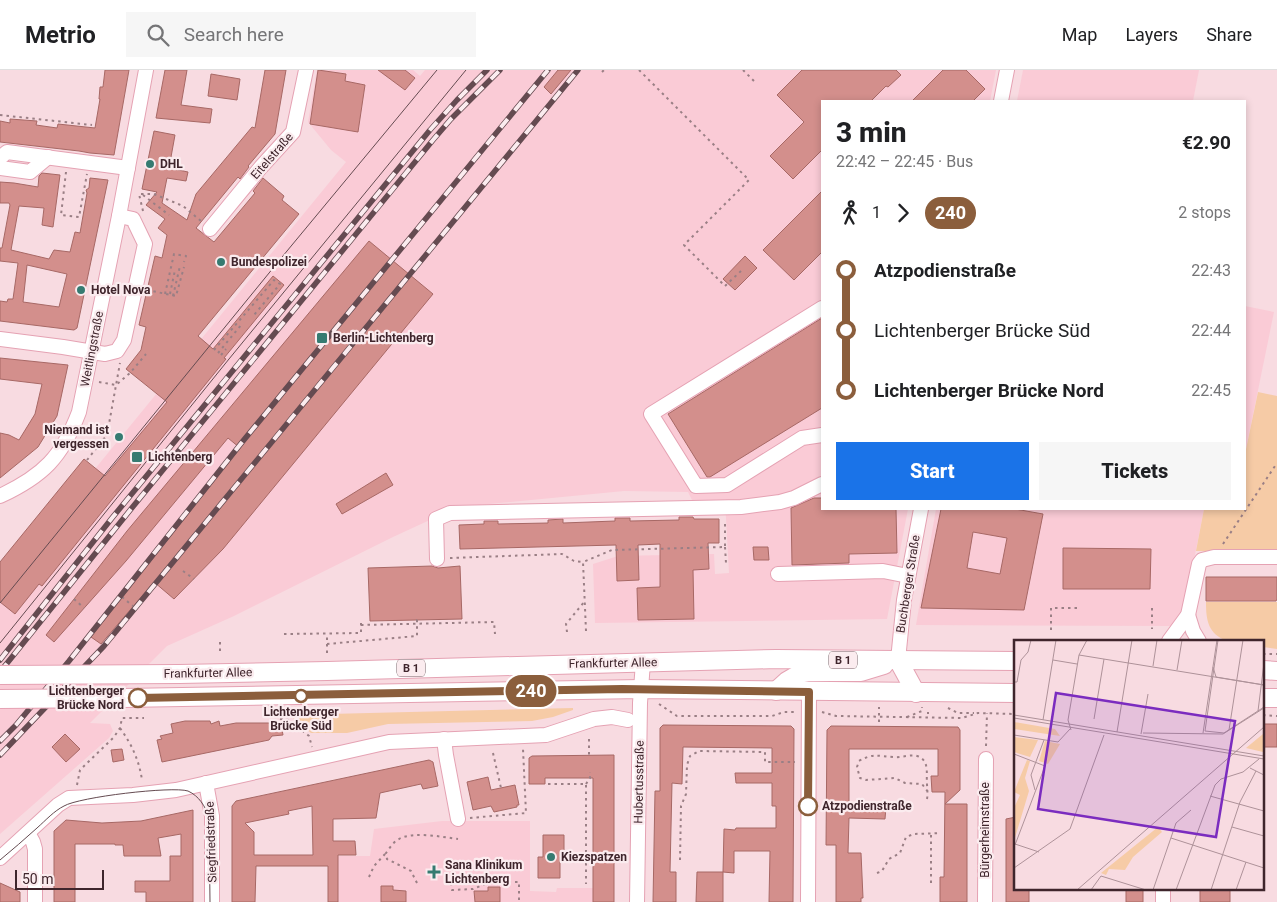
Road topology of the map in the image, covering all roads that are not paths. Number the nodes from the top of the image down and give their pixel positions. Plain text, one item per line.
1 (146, 70) edge
2 (306, 70) edge
3 (1007, 70) edge
4 (1001, 100) edge
5 (48, 157) junction
6 (0, 158) edge
7 (0, 168) edge
8 (128, 168) junction
9 (119, 216) junction
10 (210, 229) road end
11 (821, 309) edge
12 (0, 340) edge
13 (91, 351) junction
14 (821, 434) edge
15 (821, 484) edge
16 (0, 496) edge
17 (921, 510) edge
18 (1277, 558) edge
19 (437, 559) road end
20 (778, 574) dead end
21 (908, 576) junction
22 (1188, 615) junction
23 (1170, 640) edge
24 (1199, 640) edge
25 (898, 660) junction
26 (1014, 661) edge
27 (643, 662) junction
28 (1264, 670) edge
29 (1277, 671) edge
30 (0, 675) edge
31 (640, 689) junction
32 (776, 691) junction
33 (809, 692) junction
34 (1014, 693) edge
35 (1264, 698) edge
36 (1277, 698) edge
37 (0, 699) edge
38 (919, 699) junction
39 (628, 720) dead end
40 (444, 739) junction
41 (986, 758) road end
42 (206, 783) junction
43 (458, 819) road end
44 (28, 833) junction
45 (0, 858) edge
46 (35, 902) edge
47 (212, 902) edge
48 (637, 902) edge
49 (808, 902) edge
50 (985, 902) edge

1 - 8 street, Weitlingstraße
2 - 10 street, Eitelstraße
3 - 4 street
5 - 6 street
5 - 7 street
5 - 8 street
8 - 9 street, Weitlingstraße
9 - 13 street, Weitlingstraße
9 - 13 street
11 - 14 street
12 - 13 street
13 - 16 street, Weitlingstraße
15 - 19 street
17 - 21 street, Buchberger Straße
18 - 22 street
20 - 21 street
21 - 25 street, Buchberger Straße
22 - 23 street
22 - 24 street
25 - 26 main road, Frankfurter Allee / B 1
25 - 27 main road, Frankfurter Allee / B 1
25 - 32 main road
25 - 33 main road
25 - 38 main road
27 - 30 main road, Frankfurter Allee / B 1, bridge
27 - 31 street, Hubertusstraße
28 - 29 main road
31 - 32 main road, Frankfurter Allee / B 1
31 - 37 main road, Frankfurter Allee / B 1, bridge
31 - 48 street, Hubertusstraße
32 - 33 main road, Frankfurter Allee / B 1
33 - 38 main road, Frankfurter Allee / B 1
33 - 49 street
34 - 38 main road, Frankfurter Allee / B 1
35 - 36 main road
39 - 40 street
40 - 42 street
40 - 43 street
41 - 50 street, Bürgerheimstraße
42 - 44 street
42 - 47 street, Siegfriedstraße
44 - 45 street
44 - 46 street

